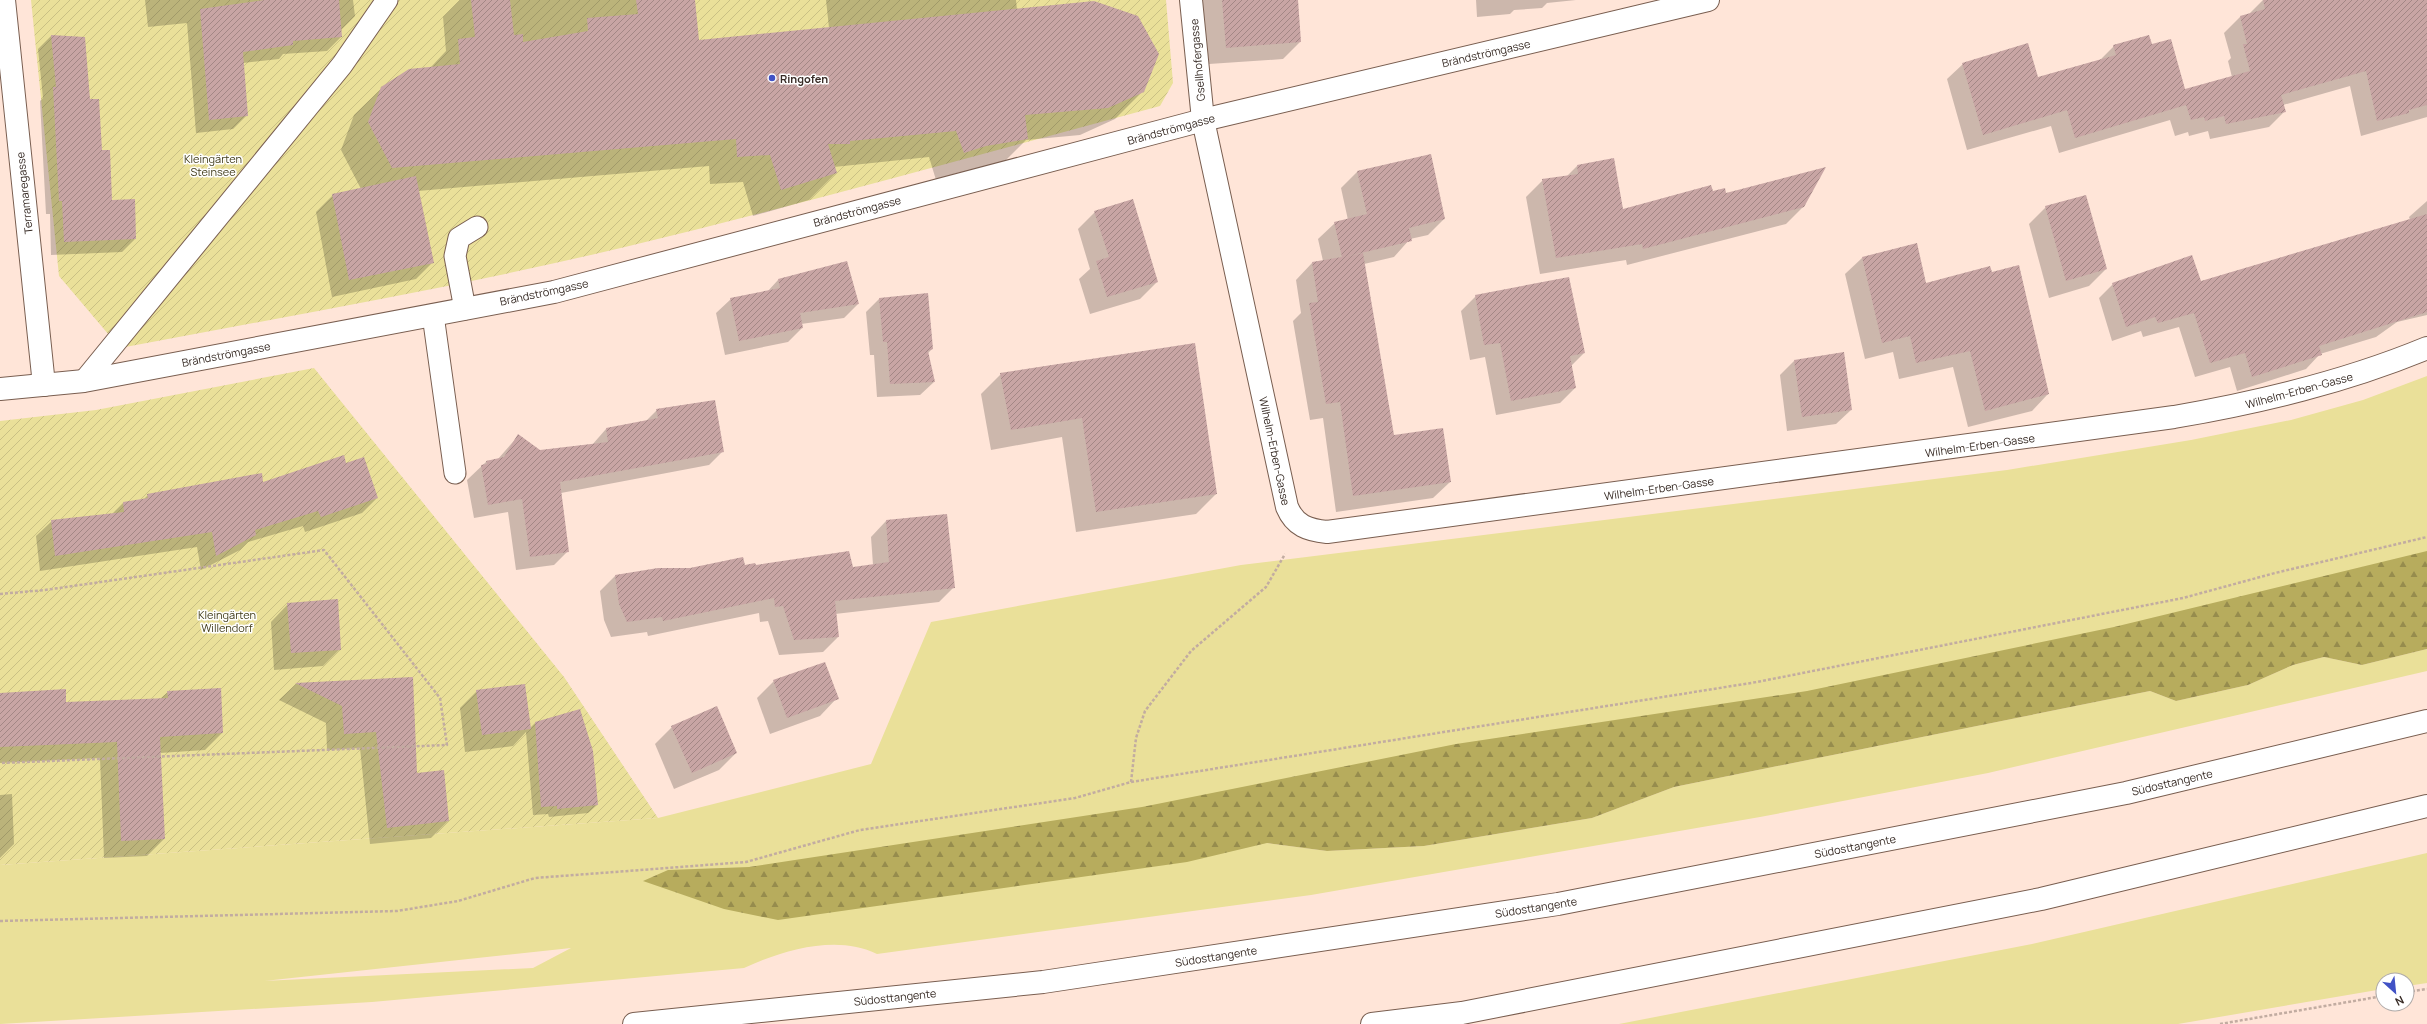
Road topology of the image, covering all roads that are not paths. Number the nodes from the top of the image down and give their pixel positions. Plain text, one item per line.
1 (4, 0) edge
2 (387, 0) edge
3 (1191, 0) edge
4 (1708, 0) edge
5 (1203, 120) junction
6 (477, 228) dead end
7 (465, 309) junction
8 (433, 315) junction
9 (2427, 348) edge
10 (84, 381) junction
11 (44, 385) junction
12 (0, 389) edge
13 (455, 473) dead end
14 (2427, 721) edge
15 (2427, 806) edge
16 (634, 1024) edge
17 (1372, 1024) edge

1 - 11 main road, Terramaregasse
2 - 10 lane
3 - 5 main road, Gsellhofergasse
4 - 5 main road, Brändströmgasse
5 - 7 main road, Brändströmgasse
5 - 9 main road, Wilhelm-Erben-Gasse
6 - 7 lane
7 - 8 main road, Brändströmgasse
8 - 10 main road, Brändströmgasse
8 - 13 lane
10 - 11 main road, Brändströmgasse
11 - 12 main road, Brändströmgasse
14 - 16 main road, Südosttangente
15 - 17 main road

